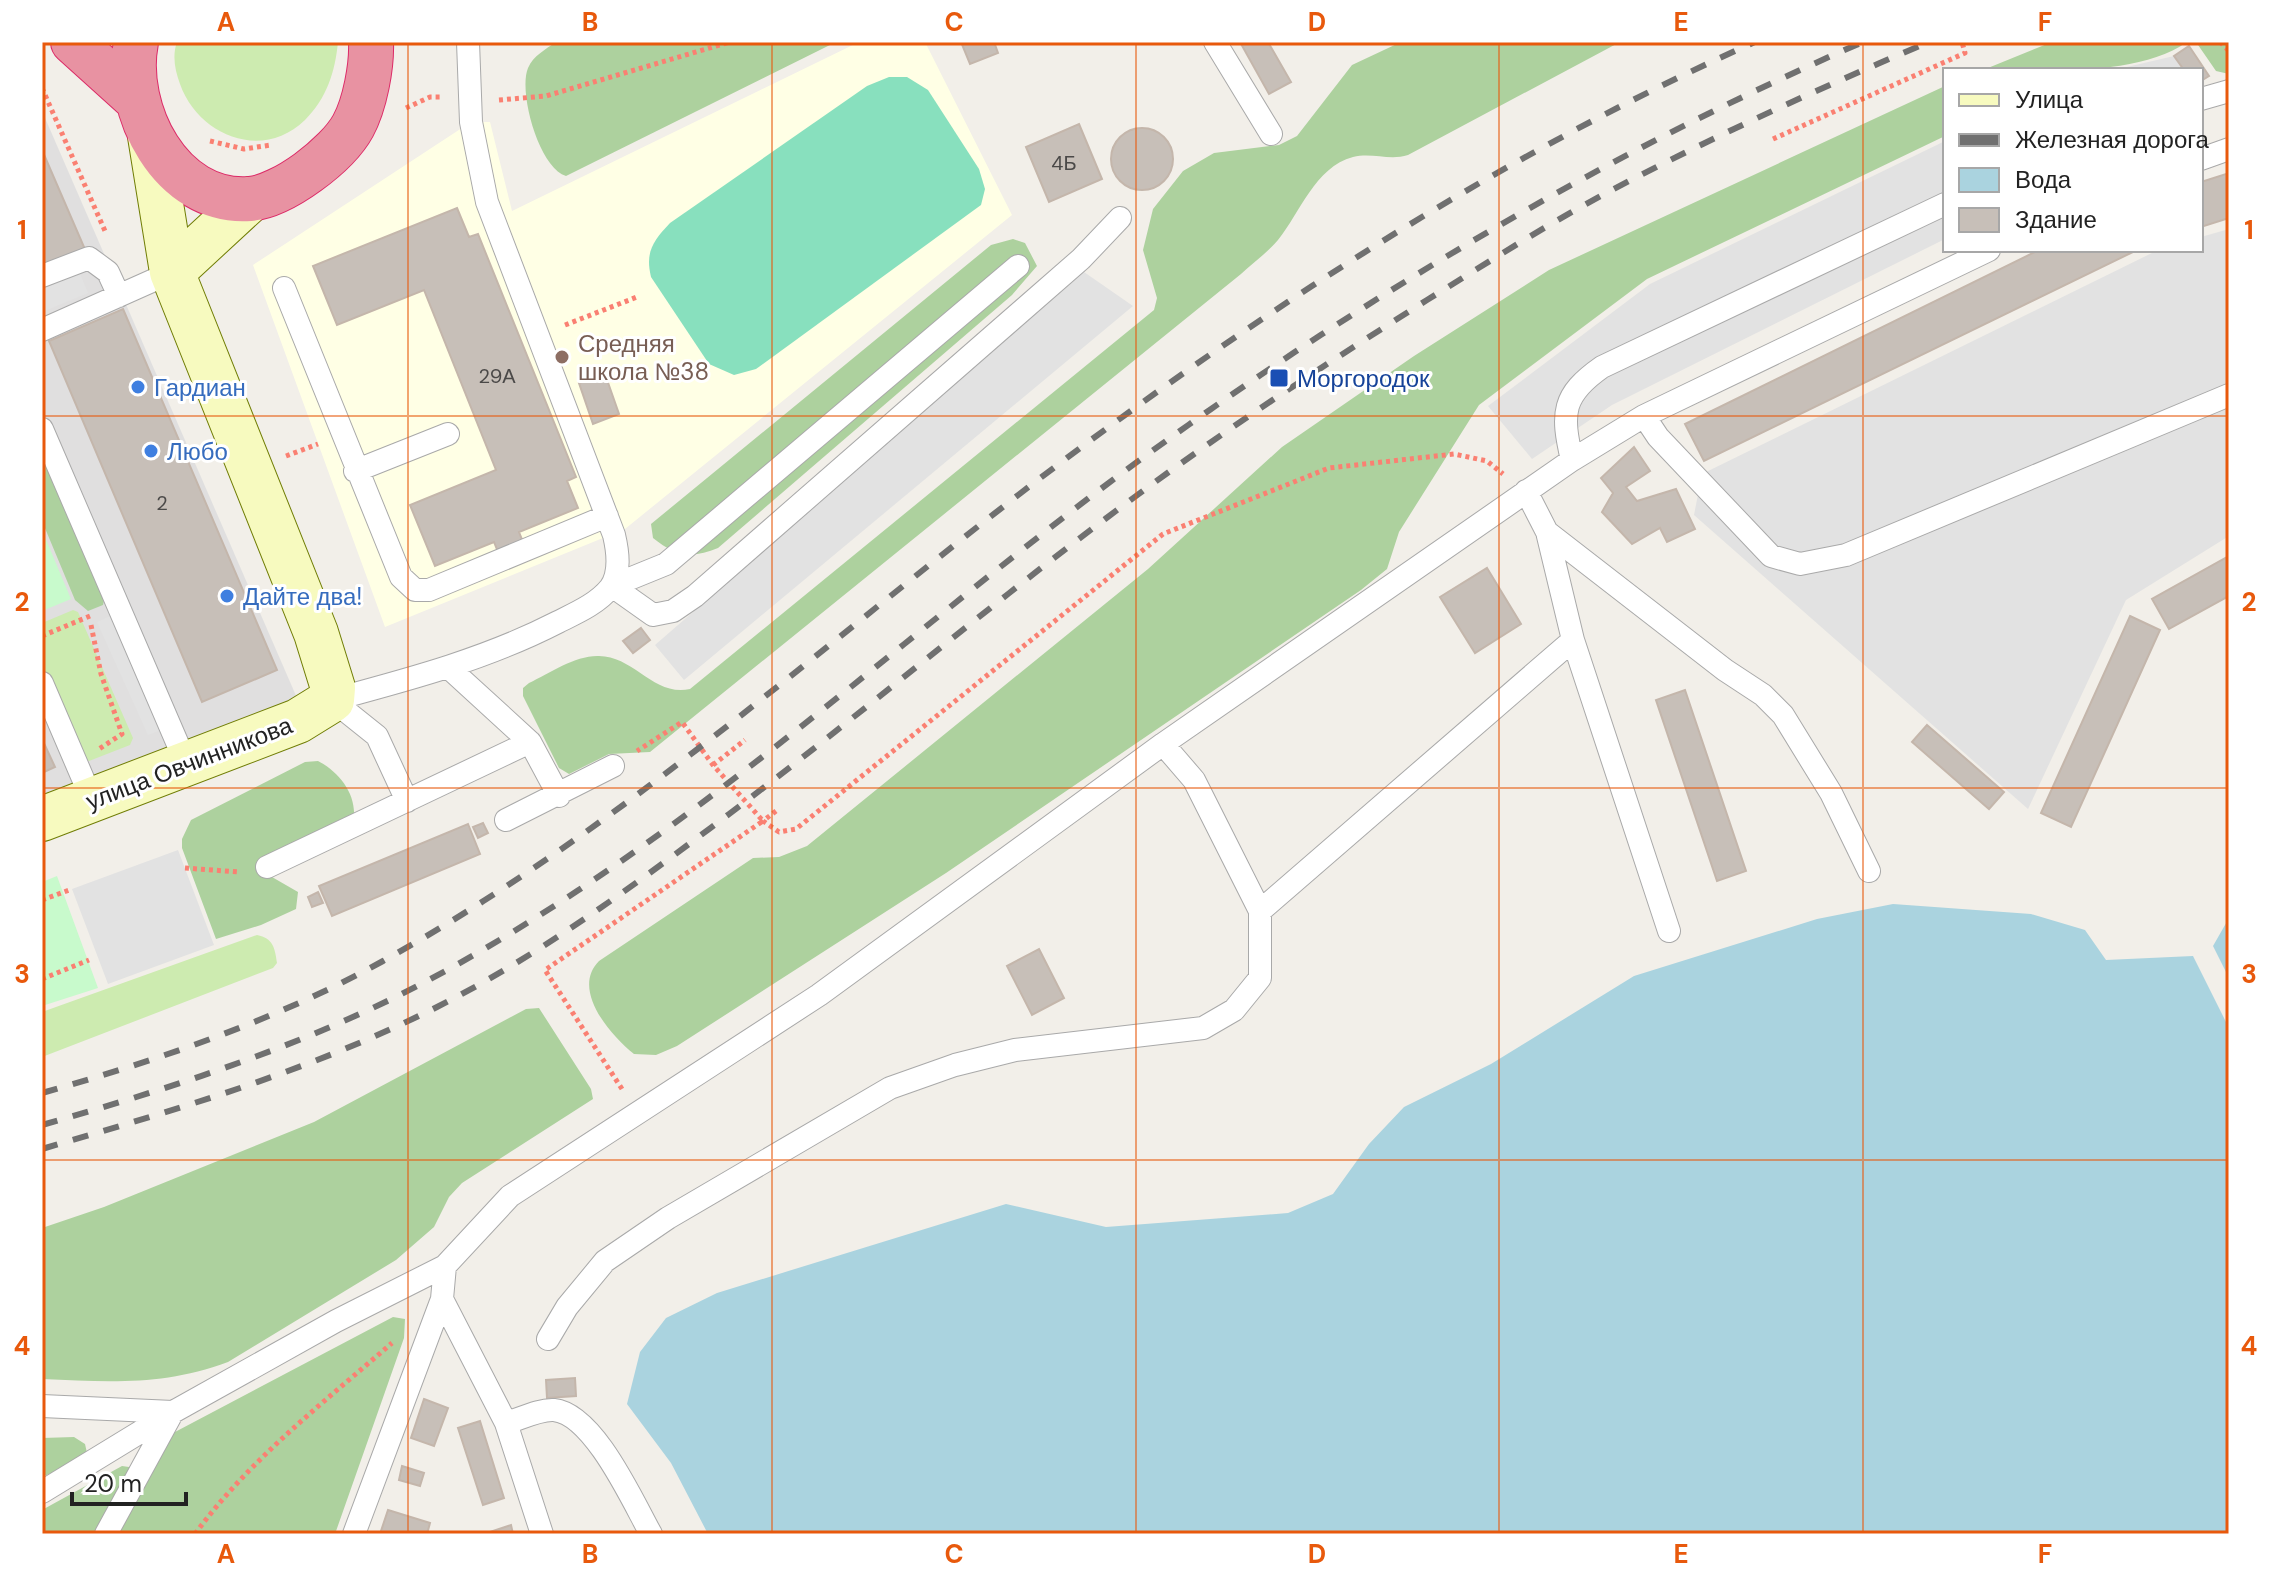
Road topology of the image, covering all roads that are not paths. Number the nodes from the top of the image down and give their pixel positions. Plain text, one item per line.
1 (73, 42) edge
2 (136, 42) edge
3 (468, 42) edge
4 (1215, 42) edge
5 (379, 44) edge
6 (2229, 91) edge
7 (2203, 98) edge
8 (143, 117) junction
9 (1271, 134) dead end
10 (2229, 149) edge
11 (2203, 158) edge
12 (251, 199) junction
13 (1943, 205) edge
14 (1120, 218) dead end
15 (1985, 252) edge
16 (1018, 266) dead end
17 (172, 272) junction
18 (42, 276) edge
19 (284, 288) dead end
20 (119, 296) junction
21 (42, 330) edge
22 (2229, 395) edge
23 (1644, 416) junction
24 (42, 429) edge
25 (448, 434) dead end
26 (1572, 460) junction
27 (355, 471) junction
28 (1526, 491) junction
29 (607, 516) junction
30 (1547, 532) junction
31 (612, 586) junction
32 (1573, 640) junction
33 (449, 668) junction
34 (42, 683) edge
35 (332, 700) junction
36 (530, 742) junction
37 (1163, 744) junction
38 (186, 763) junction
39 (613, 766) road end
40 (559, 796) junction
41 (407, 801) junction
42 (93, 802) junction
43 (42, 819) edge
44 (506, 820) dead end
45 (267, 867) dead end
46 (1869, 871) dead end
47 (1260, 911) junction
48 (1669, 931) dead end
49 (445, 1266) junction
50 (442, 1299) junction
51 (548, 1339) dead end
52 (42, 1406) edge
53 (173, 1412) junction
54 (506, 1423) junction
55 (42, 1492) edge
56 (106, 1534) edge
57 (354, 1534) edge
58 (542, 1534) edge
59 (651, 1534) edge

1 - 8 highway
2 - 8 highway
3 - 29 lane
4 - 9 lane
5 - 12 highway
6 - 7 lane
8 - 12 highway
8 - 17 street
10 - 11 lane
12 - 17 street
13 - 26 lane
14 - 31 lane
15 - 23 lane
16 - 31 lane
17 - 20 lane
17 - 35 street
18 - 20 lane
19 - 27 lane
20 - 21 lane
22 - 23 lane
23 - 26 lane
24 - 38 lane
25 - 27 lane
26 - 28 lane
27 - 29 lane
28 - 30 lane
28 - 37 lane
29 - 31 lane
30 - 32 lane
30 - 46 lane
31 - 33 lane
32 - 47 lane
32 - 48 lane
33 - 35 lane
33 - 36 lane
34 - 42 lane
35 - 38 street, улица Овчинникова
35 - 41 lane
36 - 40 lane
36 - 41 lane
37 - 47 lane
37 - 49 lane
38 - 42 street, улица Овчинникова
39 - 40 lane
40 - 44 lane
41 - 45 lane
42 - 43 street, улица Овчинникова
47 - 51 lane
49 - 50 lane
49 - 53 lane
50 - 54 lane
50 - 57 lane
52 - 53 lane
53 - 55 lane
53 - 56 lane
54 - 58 lane
54 - 59 lane

